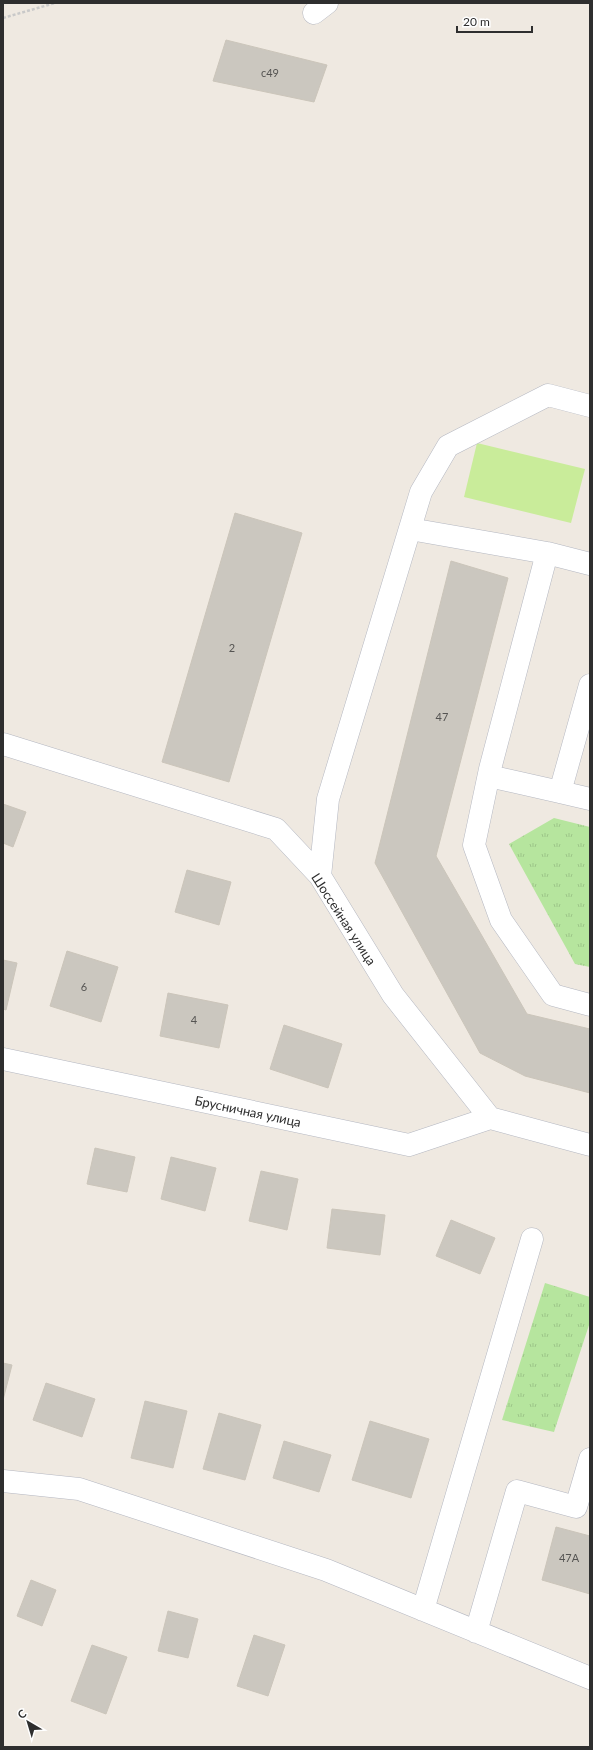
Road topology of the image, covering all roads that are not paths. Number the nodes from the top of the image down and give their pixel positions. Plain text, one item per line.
1 (590, 406) edge
2 (410, 529) junction
3 (547, 553) junction
4 (590, 564) edge
5 (590, 685) edge
6 (3, 744) edge
7 (489, 776) junction
8 (560, 792) junction
9 (590, 799) edge
10 (320, 876) junction
11 (590, 1005) edge
12 (3, 1059) edge
13 (490, 1118) junction
14 (590, 1144) edge
15 (532, 1239) dead end
16 (590, 1459) edge
17 (3, 1481) edge
18 (423, 1610) junction
19 (476, 1632) junction
20 (590, 1678) edge

1 - 2 street
2 - 3 street
2 - 10 street
3 - 4 street
3 - 7 street
5 - 8 street
6 - 10 street, Шоссейная улица
7 - 8 street
7 - 11 street
8 - 9 street
10 - 13 street, Шоссейная улица
12 - 13 street, Брусничная улица
13 - 14 street
15 - 18 street
16 - 19 street
17 - 18 street
18 - 19 street
19 - 20 street

